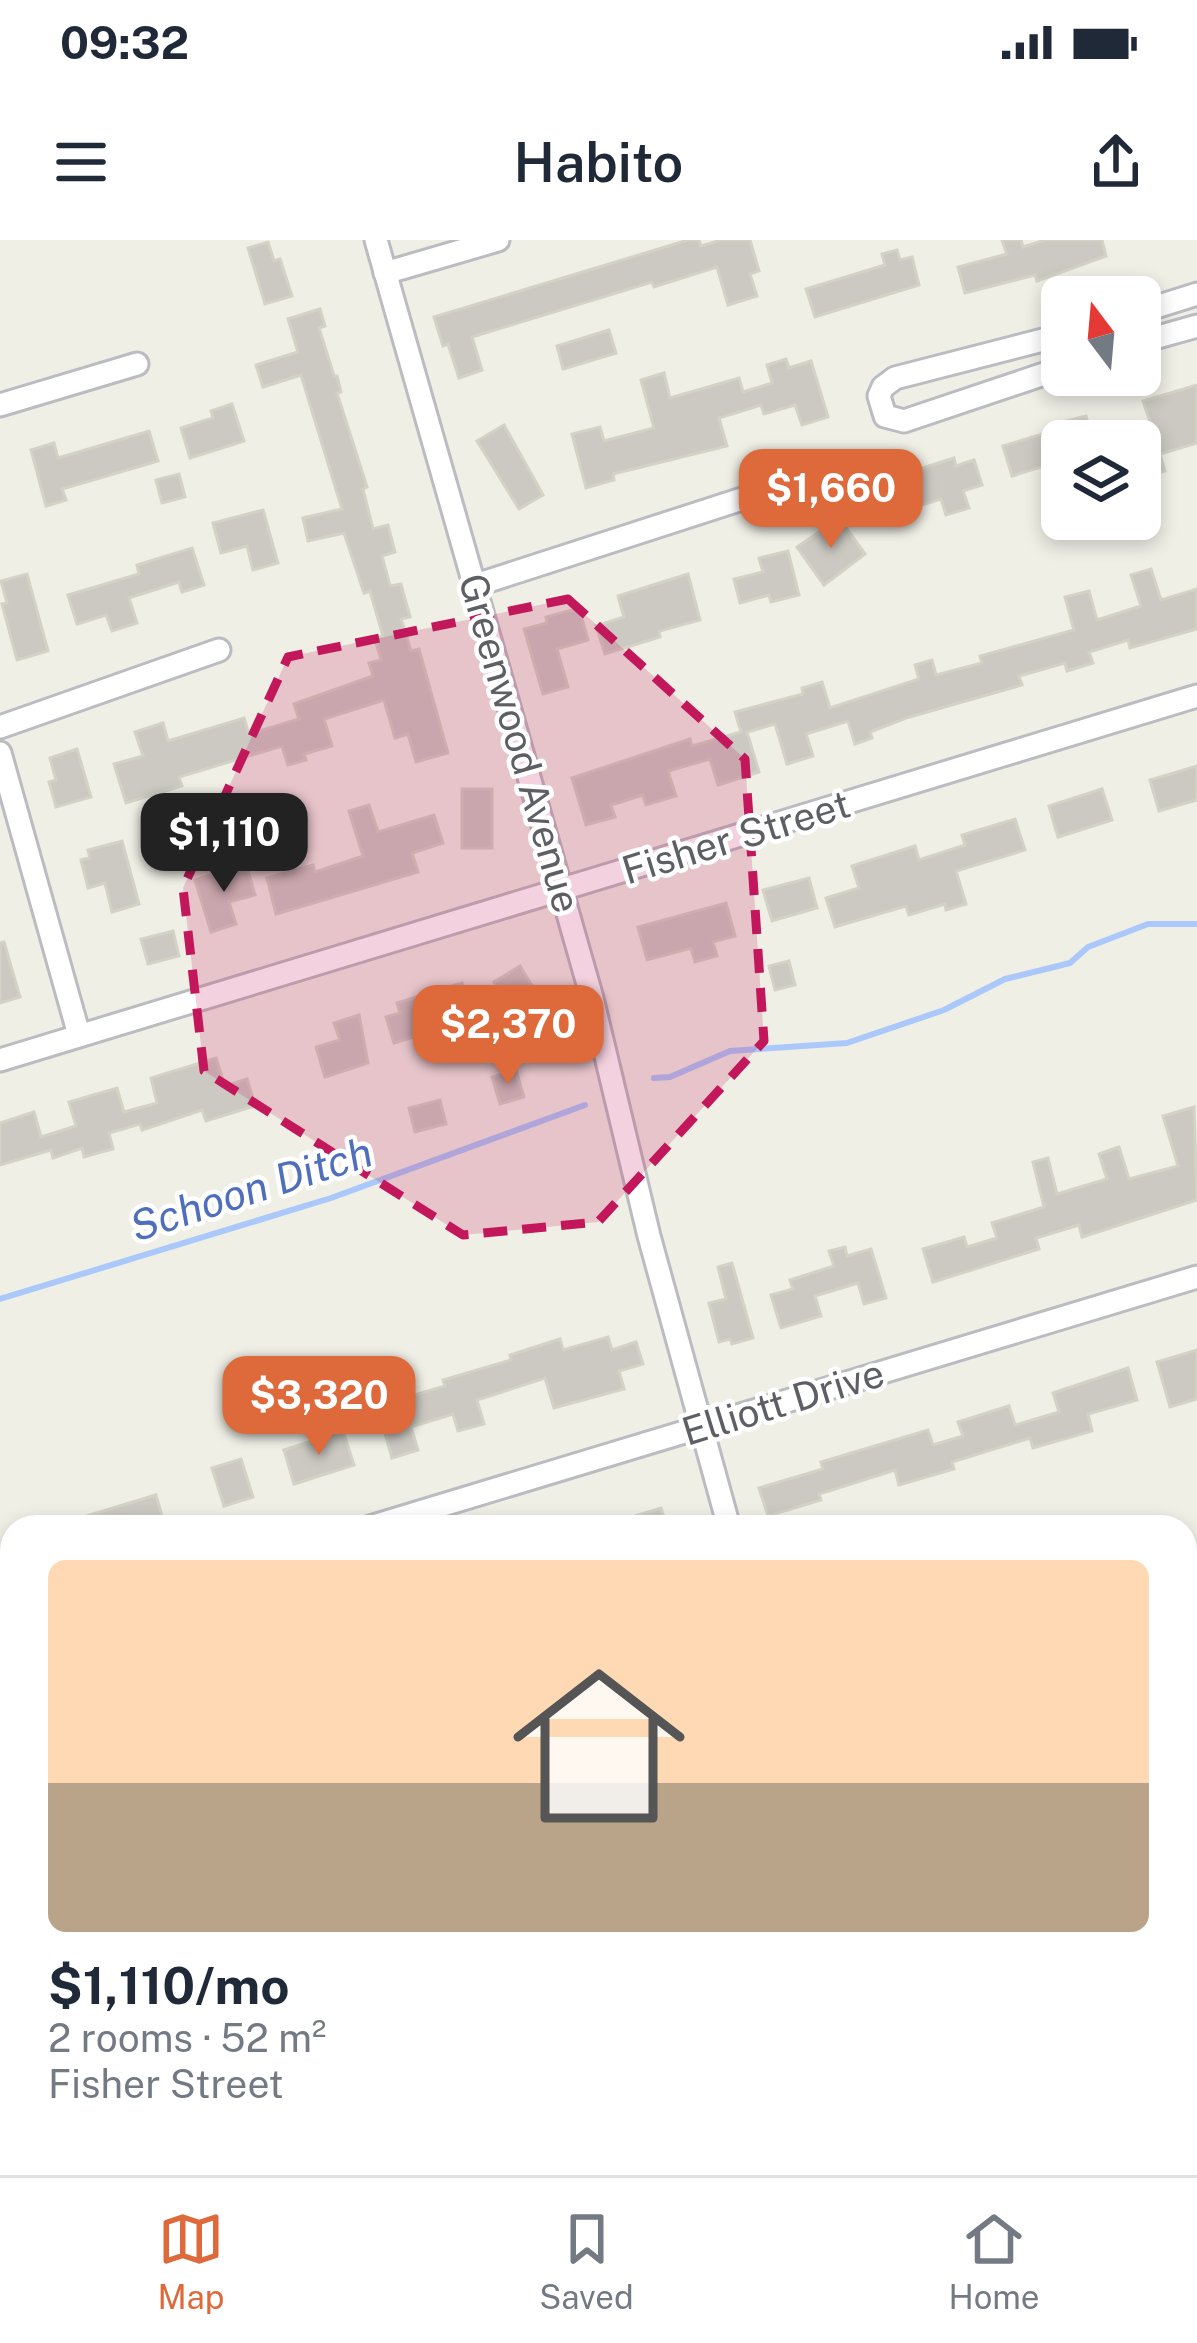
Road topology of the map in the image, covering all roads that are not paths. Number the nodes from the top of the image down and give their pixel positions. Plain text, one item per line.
1 (376, 240) edge
2 (498, 240) edge
3 (385, 274) junction
4 (1197, 294) edge
5 (1161, 305) edge
6 (1197, 326) edge
7 (1161, 336) edge
8 (1041, 340) edge
9 (137, 364) dead end
10 (1041, 375) edge
11 (0, 405) edge
12 (776, 488) dead end
13 (476, 585) junction
14 (219, 650) dead end
15 (1197, 696) edge
16 (0, 728) edge
17 (0, 753) edge
18 (561, 890) junction
19 (79, 1035) junction
20 (0, 1060) edge
21 (1197, 1277) edge
22 (700, 1426) junction
23 (409, 1515) edge
24 (726, 1515) edge

1 - 3 street, Greenwood Avenue
2 - 3 street
3 - 13 street, Greenwood Avenue
4 - 5 street
6 - 7 street
8 - 10 street
9 - 11 street
12 - 13 street
13 - 18 street, Greenwood Avenue
14 - 16 street
15 - 18 street, Fisher Street
17 - 19 street
18 - 19 street, Fisher Street
18 - 22 street, Greenwood Avenue
19 - 20 street, Fisher Street
21 - 22 street, Elliott Drive
22 - 23 street, Elliott Drive
22 - 24 street, Greenwood Avenue

